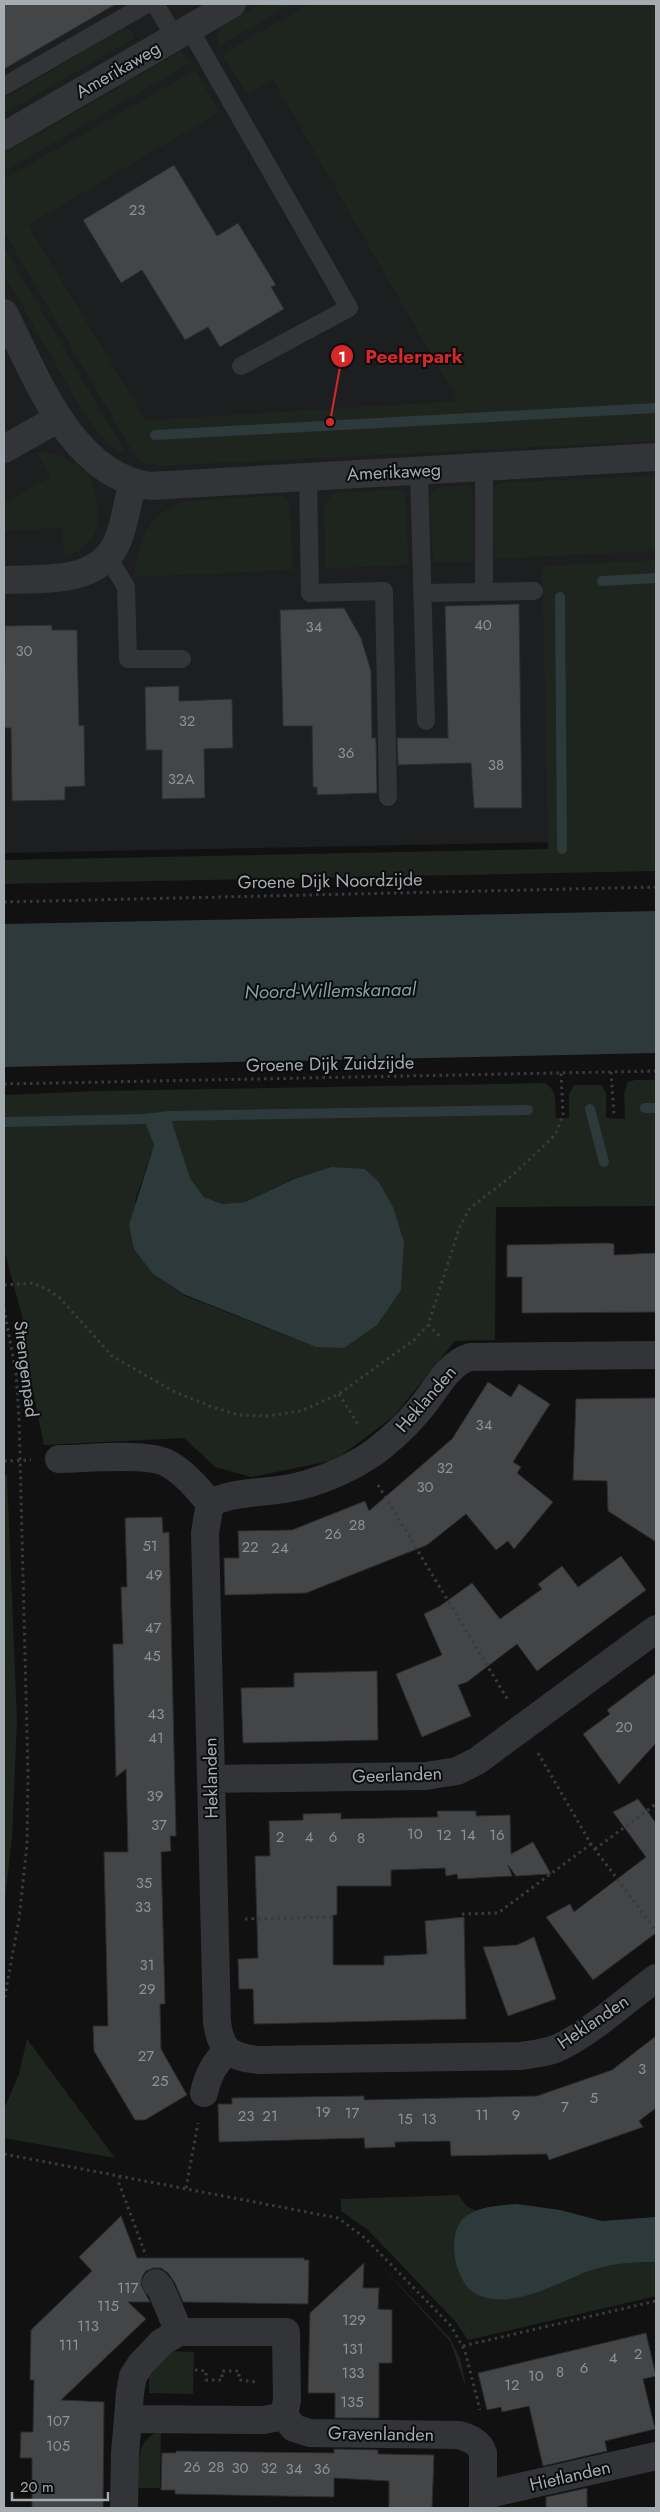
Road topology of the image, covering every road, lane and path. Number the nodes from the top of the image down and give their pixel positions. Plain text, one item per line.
1 (148, 4) edge
2 (156, 4) edge
3 (232, 4) edge
4 (182, 33) junction
5 (4, 86) edge
6 (4, 136) edge
7 (4, 313) edge
8 (241, 366) dead end
9 (59, 418) junction
10 (4, 449) edge
11 (656, 457) edge
12 (484, 467) junction
13 (419, 471) junction
14 (308, 477) junction
15 (132, 484) junction
16 (108, 557) junction
17 (4, 580) edge
18 (534, 590) dead end
19 (484, 591) junction
20 (423, 593) junction
21 (182, 659) dead end
22 (426, 721) dead end
23 (388, 797) dead end
24 (656, 887) edge
25 (4, 902) edge
26 (656, 1071) edge
27 (611, 1072) junction
28 (561, 1073) junction
29 (4, 1084) edge
30 (614, 1115) dead end
31 (4, 1285) edge
32 (4, 1309) edge
33 (656, 1355) edge
34 (340, 1394) junction
35 (369, 1455) junction
36 (59, 1459) dead end
37 (4, 1461) edge
38 (21, 1461) junction
39 (210, 1503) junction
40 (656, 1629) edge
41 (524, 1726) junction
42 (211, 1779) junction
43 (656, 1804) edge
44 (591, 1844) junction
45 (595, 1849) junction
46 (462, 1914) dead end
47 (333, 1917) dead end
48 (214, 1920) junction
49 (656, 1931) edge
50 (656, 1978) edge
51 (4, 2001) edge
52 (226, 2051) junction
53 (204, 2093) joint
54 (4, 2154) edge
55 (120, 2176) junction
56 (186, 2188) junction
57 (156, 2283) joint
58 (656, 2301) edge
59 (179, 2332) junction
60 (463, 2346) junction
61 (194, 2370) dead end
62 (287, 2383) junction
63 (284, 2416) junction
64 (128, 2419) junction
65 (481, 2447) junction
66 (656, 2456) edge
67 (484, 2502) edge
68 (124, 2508) edge

1 - 5 lane
2 - 4 lane
3 - 4 street, Amerikaweg
4 - 6 street, Amerikaweg
4 - 8 lane
7 - 9 street, Amerikaweg
9 - 10 street
9 - 15 street, Amerikaweg
11 - 12 street, Amerikaweg
12 - 13 street, Amerikaweg
12 - 19 lane
13 - 14 street, Amerikaweg
13 - 20 lane
14 - 15 street, Amerikaweg
14 - 23 lane
15 - 16 street
16 - 17 street
16 - 21 lane
18 - 19 lane
19 - 20 lane
20 - 22 lane
24 - 25 path, Groene Dijk Noordzijde
26 - 27 path, Groene Dijk Zuidzijde
27 - 28 path, Groene Dijk Zuidzijde
27 - 30 path
28 - 29 path, Groene Dijk Zuidzijde
28 - 34 path
31 - 34 path
32 - 38 path, Strengenpad
33 - 35 street, Heklanden
34 - 35 path
35 - 39 street, Heklanden
35 - 41 path
36 - 39 street
37 - 38 path
38 - 51 path, Strengenpad
39 - 42 street, Heklanden
40 - 41 street, Geerlanden
41 - 42 street, Geerlanden
41 - 44 path
42 - 48 street, Heklanden
43 - 45 path
44 - 45 path
44 - 46 path
45 - 49 path
47 - 48 path
48 - 52 street, Heklanden
50 - 52 street, Heklanden
52 - 53 street
53 - 56 path
54 - 55 path
55 - 56 path
55 - 57 path
56 - 60 path
57 - 59 street
58 - 60 path
59 - 62 street
59 - 64 street
60 - 65 path
61 - 62 path
62 - 63 street
63 - 64 street
63 - 65 street, Gravenlanden
64 - 68 street
65 - 67 street, Hietlanden
66 - 67 street, Hietlanden

